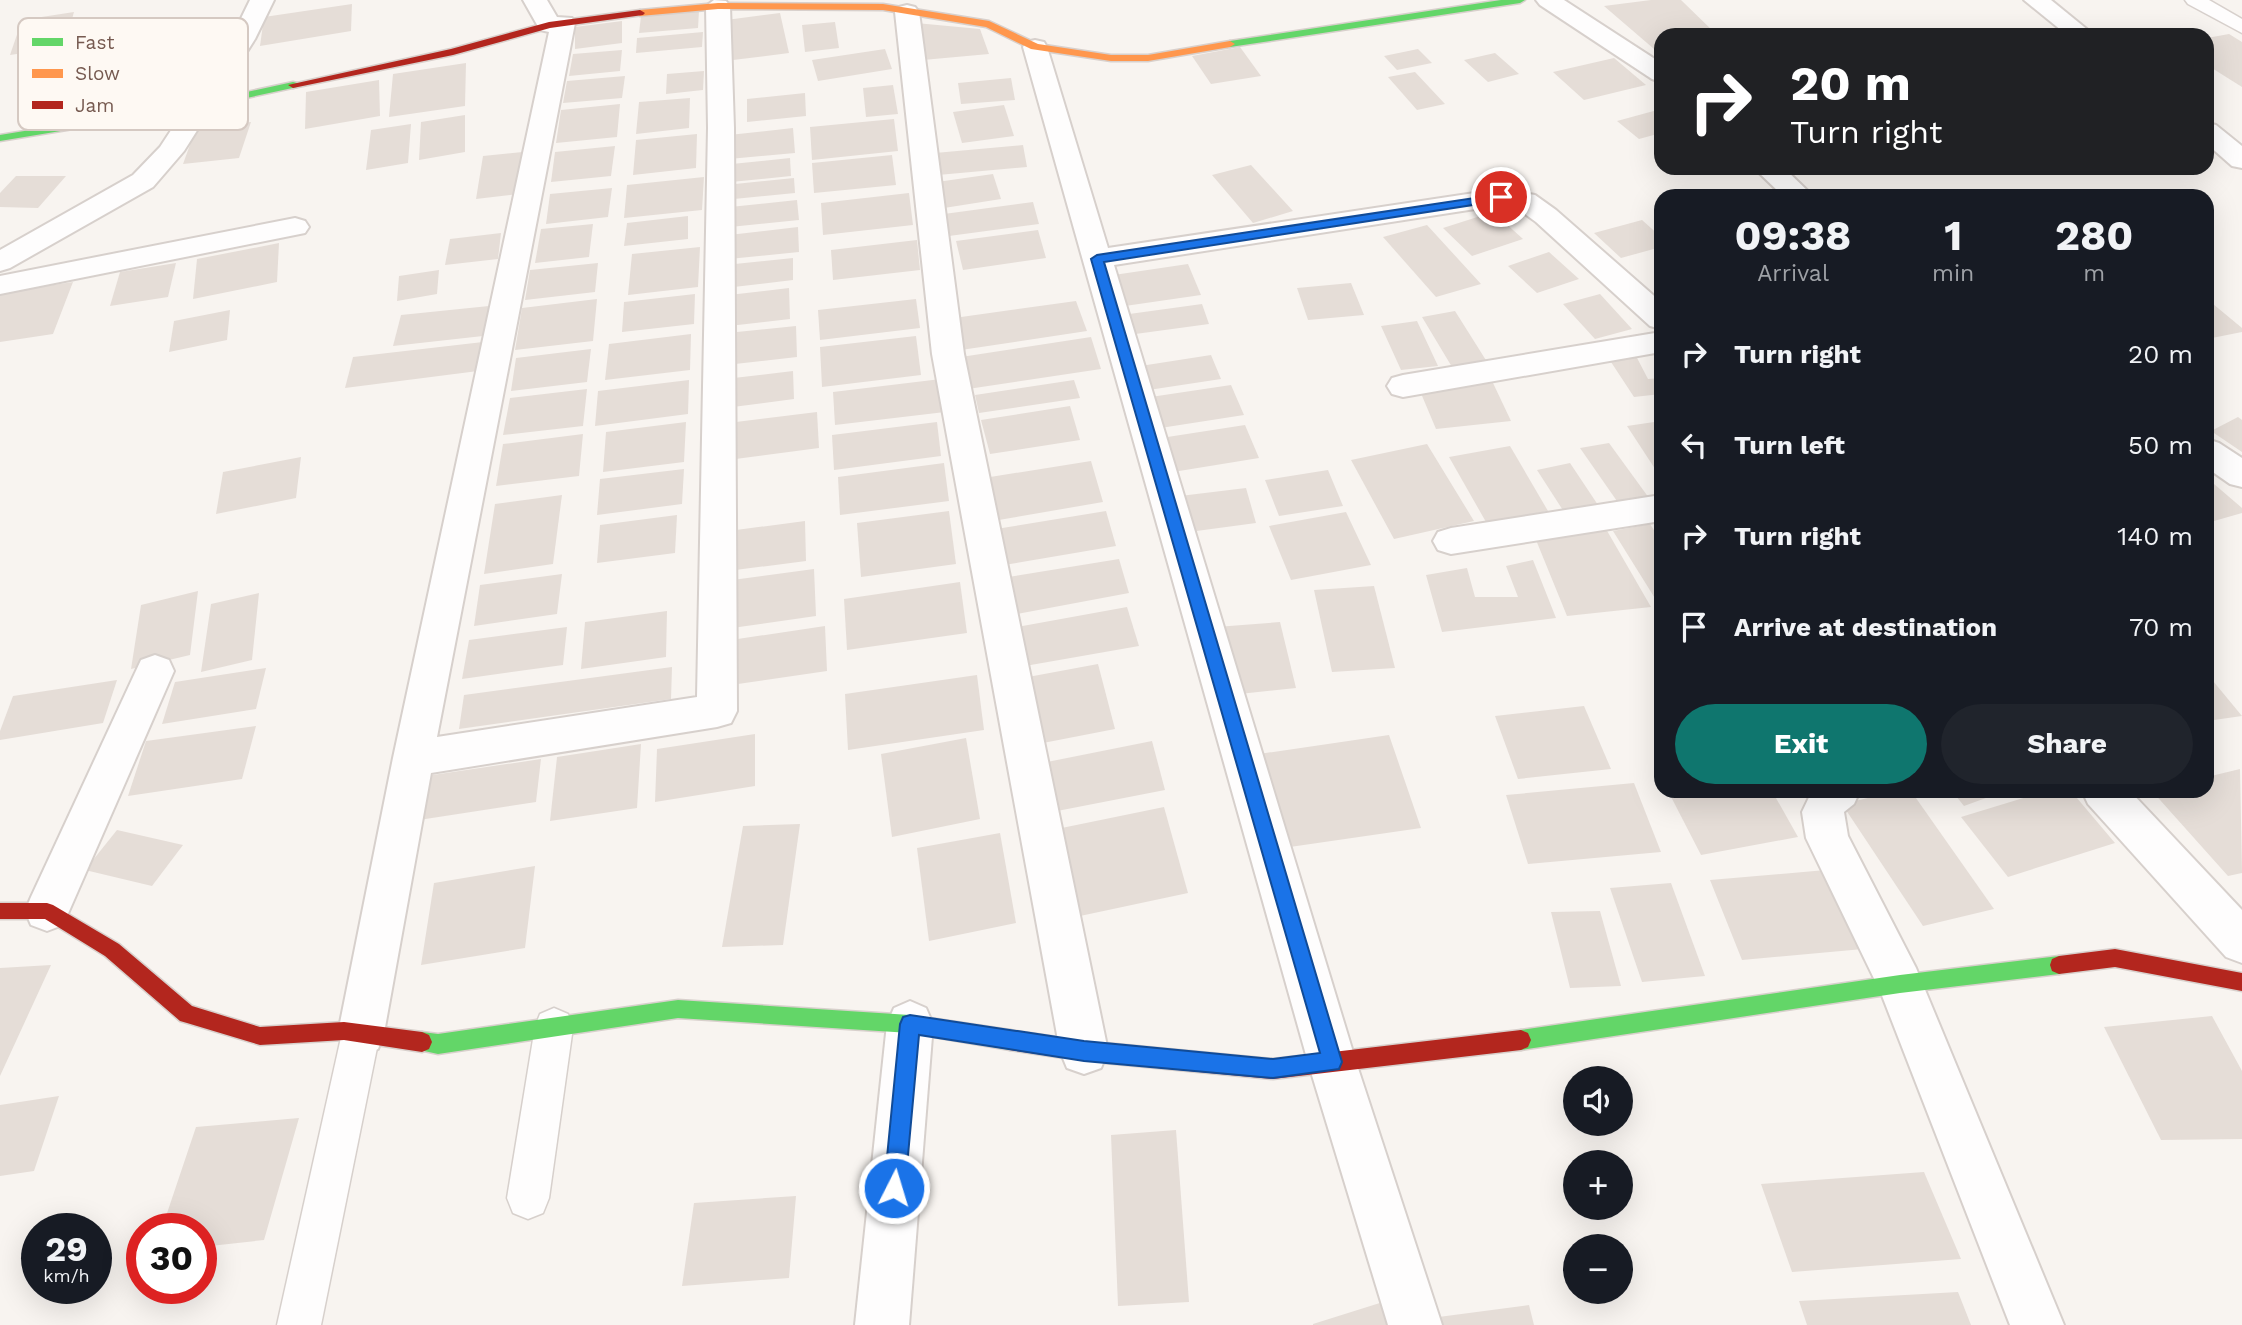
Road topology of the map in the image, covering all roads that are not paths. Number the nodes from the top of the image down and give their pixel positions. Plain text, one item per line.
1 (262, 0) edge
2 (535, 0) edge
3 (1520, 0) edge
4 (1548, 0) edge
5 (2036, 0) edge
6 (2195, 0) edge
7 (1489, 2) edge
8 (718, 6) junction
9 (907, 12) junction
10 (556, 24) junction
11 (2242, 27) edge
12 (2073, 28) edge
13 (248, 29) edge
14 (1035, 47) junction
15 (1654, 69) edge
16 (248, 96) edge
17 (50, 130) edge
18 (185, 130) edge
19 (2214, 137) edge
20 (0, 138) edge
21 (2242, 160) edge
22 (1776, 175) edge
23 (1791, 189) edge
24 (295, 227) dead end
25 (1097, 259) junction
26 (0, 262) edge
27 (0, 285) edge
28 (1654, 313) edge
29 (1654, 343) edge
30 (1403, 386) dead end
31 (2214, 456) edge
32 (2242, 475) edge
33 (1654, 509) edge
34 (1451, 541) dead end
35 (155, 671) dead end
36 (412, 758) junction
37 (1830, 798) edge
38 (2109, 798) edge
39 (0, 911) edge
40 (47, 911) junction
41 (2242, 942) edge
42 (2242, 982) edge
43 (1900, 984) junction
44 (910, 1024) junction
45 (554, 1027) junction
46 (361, 1033) junction
47 (1084, 1051) junction
48 (1332, 1062) junction
49 (528, 1198) dead end
50 (299, 1325) edge
51 (882, 1325) edge
52 (1415, 1325) edge
53 (2037, 1325) edge

1 - 13 street
2 - 10 street
3 - 7 street
4 - 15 street
5 - 12 street
6 - 11 lane
7 - 14 street
8 - 9 street
8 - 10 street
8 - 36 street
9 - 14 street
9 - 47 street
10 - 16 street
10 - 36 street
14 - 25 street
17 - 20 street
18 - 26 street
19 - 21 street
22 - 23 street
24 - 27 street
25 - 28 street
25 - 48 street
29 - 30 street
31 - 32 street
33 - 34 street
35 - 40 street
36 - 46 street
37 - 43 street
38 - 41 street
39 - 40 street
40 - 46 street
42 - 43 street
43 - 48 street
43 - 53 street
44 - 45 street
44 - 47 street
44 - 51 street
45 - 46 street
45 - 49 lane
46 - 50 lane
47 - 48 street
48 - 52 street

